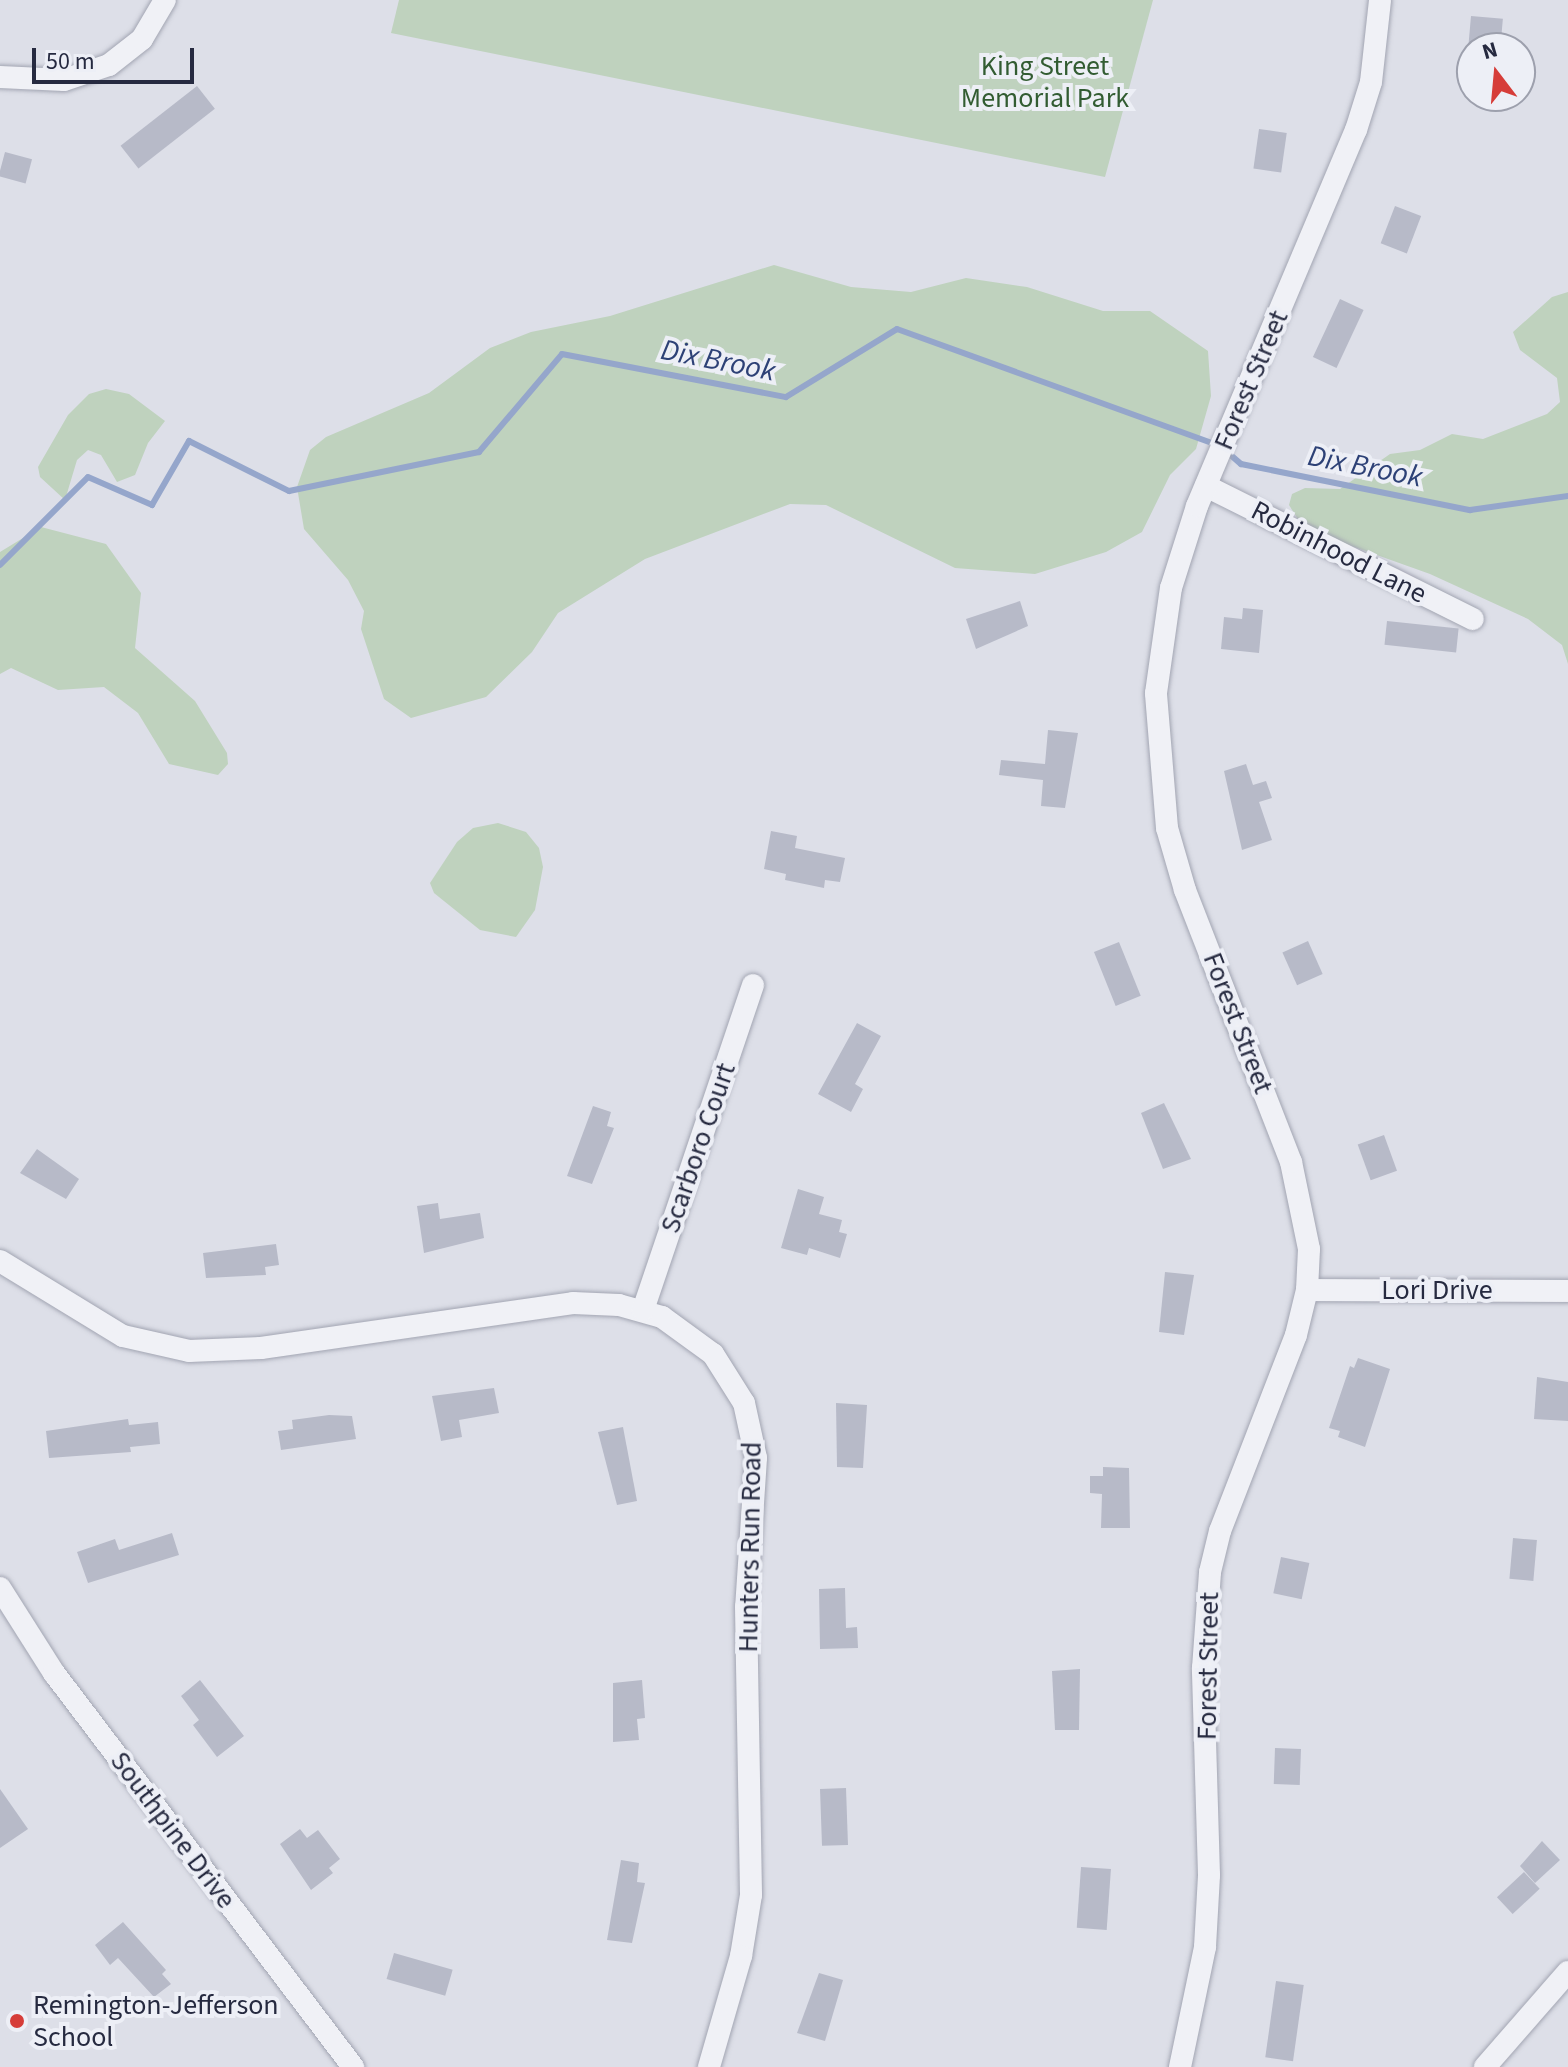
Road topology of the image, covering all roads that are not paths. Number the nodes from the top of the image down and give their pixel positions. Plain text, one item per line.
1 (165, 0) edge
2 (1380, 0) edge
3 (0, 77) edge
4 (1210, 476) junction
5 (1473, 619) dead end
6 (753, 985) dead end
7 (0, 1262) edge
8 (1307, 1290) junction
9 (1568, 1291) edge
10 (643, 1310) junction
11 (0, 1588) edge
12 (1568, 1972) edge
13 (353, 2067) edge
14 (709, 2067) edge
15 (1180, 2067) edge
16 (1485, 2067) edge

1 - 3 street
2 - 4 street, Forest Street
4 - 5 street, Robinhood Lane
4 - 8 street, Forest Street
6 - 10 street, Scarboro Court
7 - 10 street, Hunters Run Road
8 - 9 street, Lori Drive
8 - 15 street, Forest Street
10 - 14 street, Hunters Run Road
11 - 13 street, Southpine Drive
12 - 16 street

